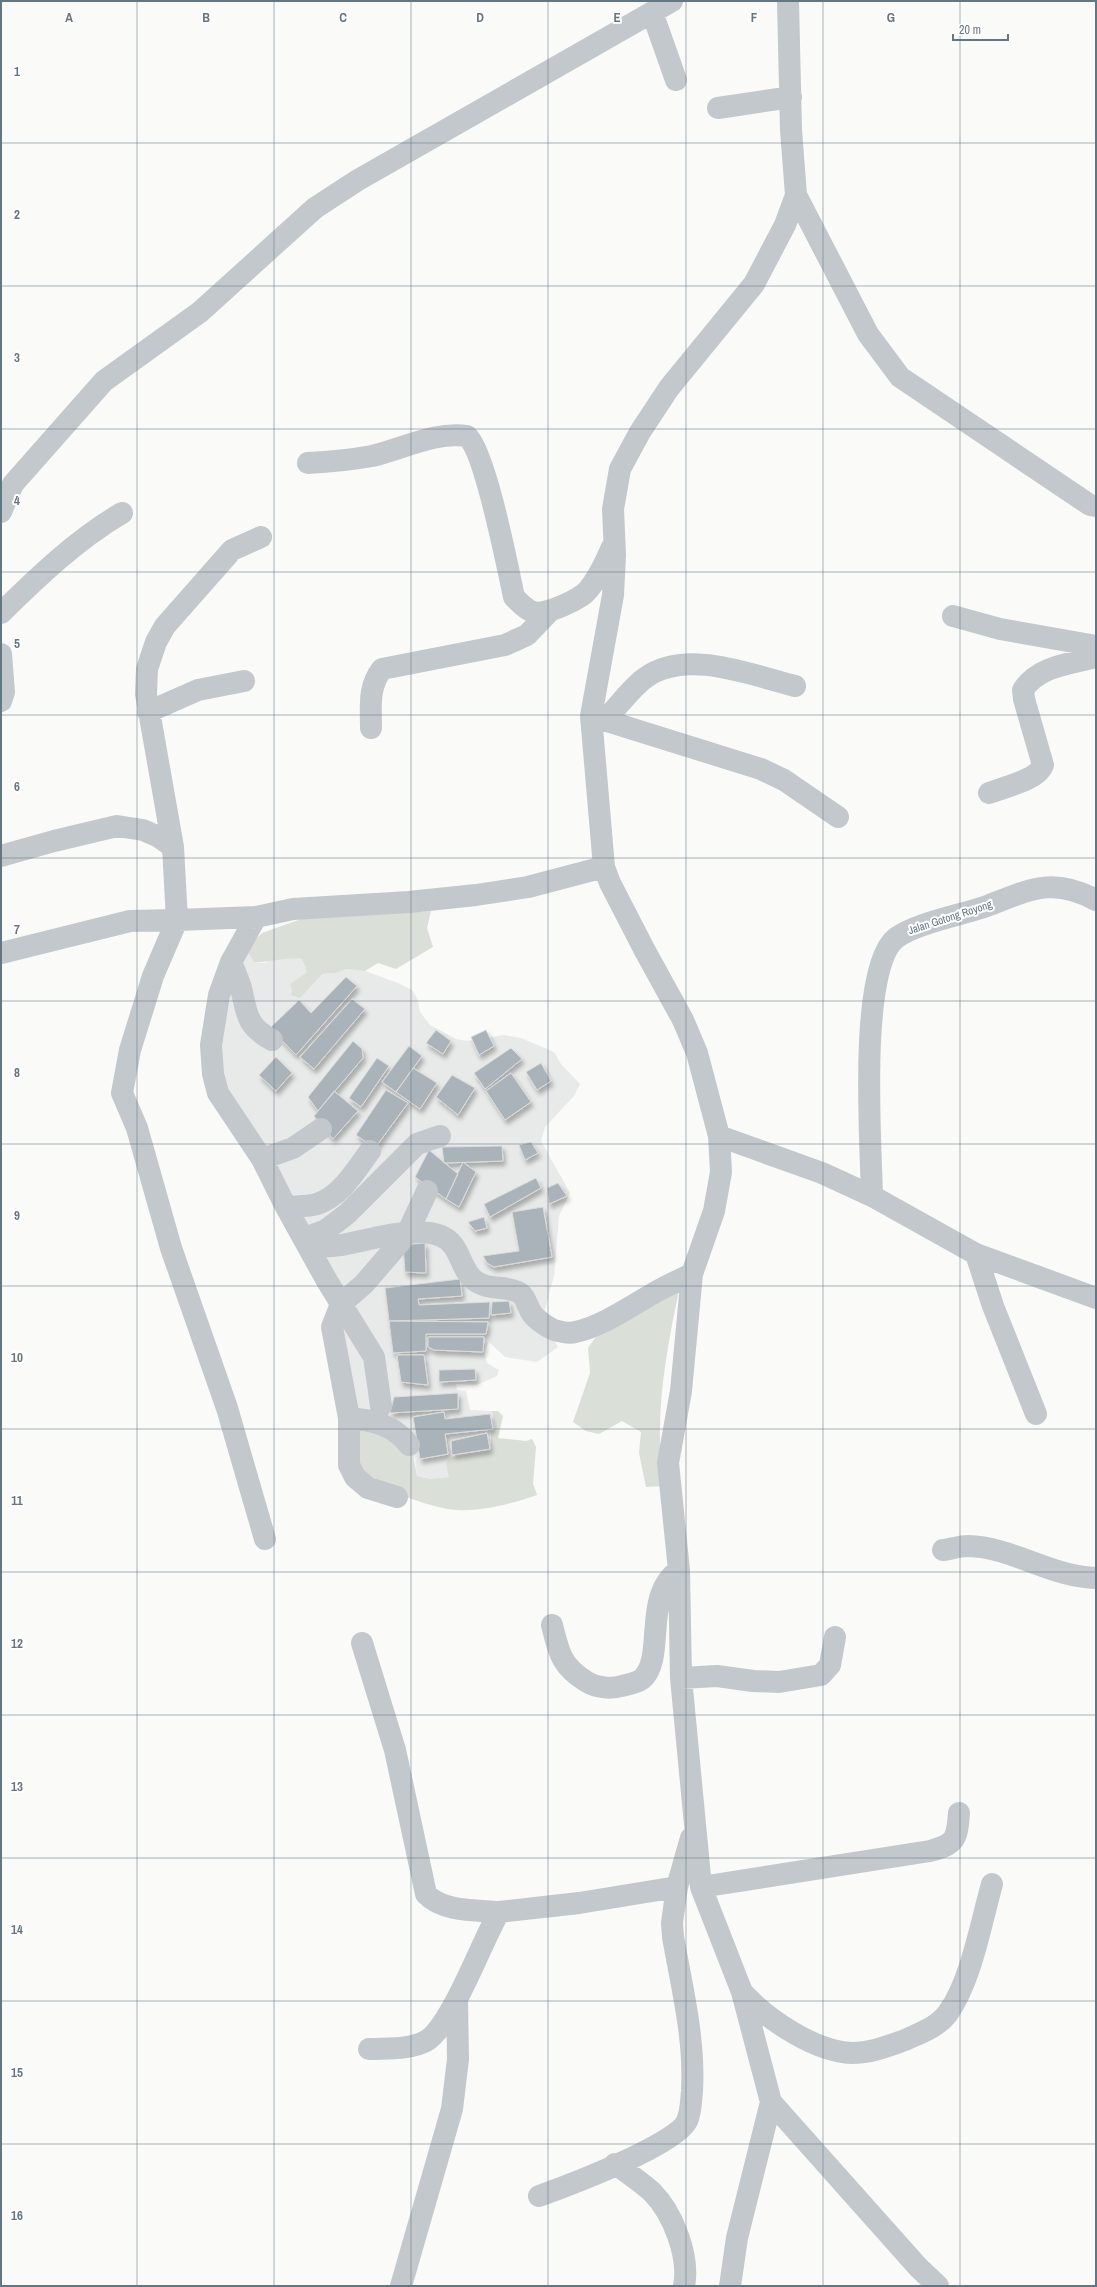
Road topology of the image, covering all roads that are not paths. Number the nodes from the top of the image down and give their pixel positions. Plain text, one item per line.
1 (672, 1) edge
2 (788, 1) edge
3 (652, 12) junction
4 (676, 80) dead end
5 (791, 97) junction
6 (718, 108) dead end
7 (796, 195) junction
8 (308, 463) dead end
9 (1094, 505) edge
10 (1, 512) edge
11 (122, 513) dead end
12 (261, 537) dead end
13 (614, 542) junction
14 (550, 611) junction
15 (1, 613) edge
16 (953, 616) dead end
17 (1096, 646) edge
18 (1, 654) edge
19 (1096, 657) edge
20 (244, 681) dead end
21 (795, 686) dead end
22 (1, 701) edge
23 (148, 712) junction
24 (598, 718) junction
25 (371, 728) dead end
26 (989, 793) dead end
27 (838, 817) dead end
28 (173, 847) junction
29 (1, 856) edge
30 (604, 867) junction
31 (1096, 900) edge
32 (256, 917) junction
33 (177, 920) junction
34 (1, 953) edge
35 (231, 962) junction
36 (272, 1040) dead end
37 (321, 1129) dead end
38 (440, 1136) dead end
39 (719, 1136) junction
40 (370, 1151) dead end
41 (262, 1158) junction
42 (427, 1191) dead end
43 (872, 1196) junction
44 (286, 1207) junction
45 (407, 1234) junction
46 (306, 1242) junction
47 (976, 1254) junction
48 (692, 1274) junction
49 (1096, 1298) edge
50 (341, 1304) junction
51 (381, 1406) dead end
52 (1036, 1414) dead end
53 (349, 1418) junction
54 (409, 1445) dead end
55 (397, 1497) dead end
56 (265, 1539) dead end
57 (943, 1550) dead end
58 (679, 1570) junction
59 (1096, 1578) edge
60 (552, 1625) dead end
61 (835, 1637) dead end
62 (362, 1643) dead end
63 (681, 1678) junction
64 (959, 1813) dead end
65 (694, 1827) junction
66 (992, 1884) dead end
67 (677, 1887) junction
68 (701, 1887) junction
69 (499, 1912) junction
70 (742, 1992) junction
71 (457, 1999) junction
72 (369, 2049) dead end
73 (771, 2102) junction
74 (615, 2164) junction
75 (539, 2196) dead end
76 (401, 2286) edge
77 (684, 2286) edge
78 (730, 2286) edge
79 (938, 2286) edge

1 - 3 street
2 - 5 street
3 - 4 street
3 - 10 street
5 - 6 street
5 - 7 street
7 - 9 street
7 - 13 street
8 - 14 street
11 - 15 street
12 - 23 street
13 - 14 street
13 - 24 street
14 - 25 street
16 - 17 street
18 - 22 street
19 - 26 street
20 - 23 street
21 - 24 street
23 - 28 street
24 - 27 street
24 - 30 street
28 - 29 street
28 - 33 street
30 - 32 street
30 - 39 street
31 - 43 street, Jalan Gotong Royong
32 - 33 street
32 - 35 street
33 - 34 street
33 - 56 street
35 - 36 street
35 - 41 street
37 - 41 street
38 - 46 street
39 - 43 street
39 - 48 street
40 - 44 street
41 - 44 street
42 - 45 street
43 - 47 street
44 - 46 street
45 - 46 street
45 - 48 street
45 - 50 street
46 - 50 street
47 - 49 street
47 - 52 street
48 - 58 street
50 - 51 street
50 - 53 street
53 - 54 street
53 - 55 street
57 - 59 street
58 - 60 street
58 - 63 street
61 - 63 street
62 - 69 street
63 - 65 street
64 - 68 street
65 - 67 street
65 - 68 street
66 - 70 street
67 - 69 street
67 - 74 street
68 - 70 street
69 - 71 street
70 - 73 street
71 - 72 street
71 - 76 street
73 - 78 street
73 - 79 street
74 - 75 street
74 - 77 street

